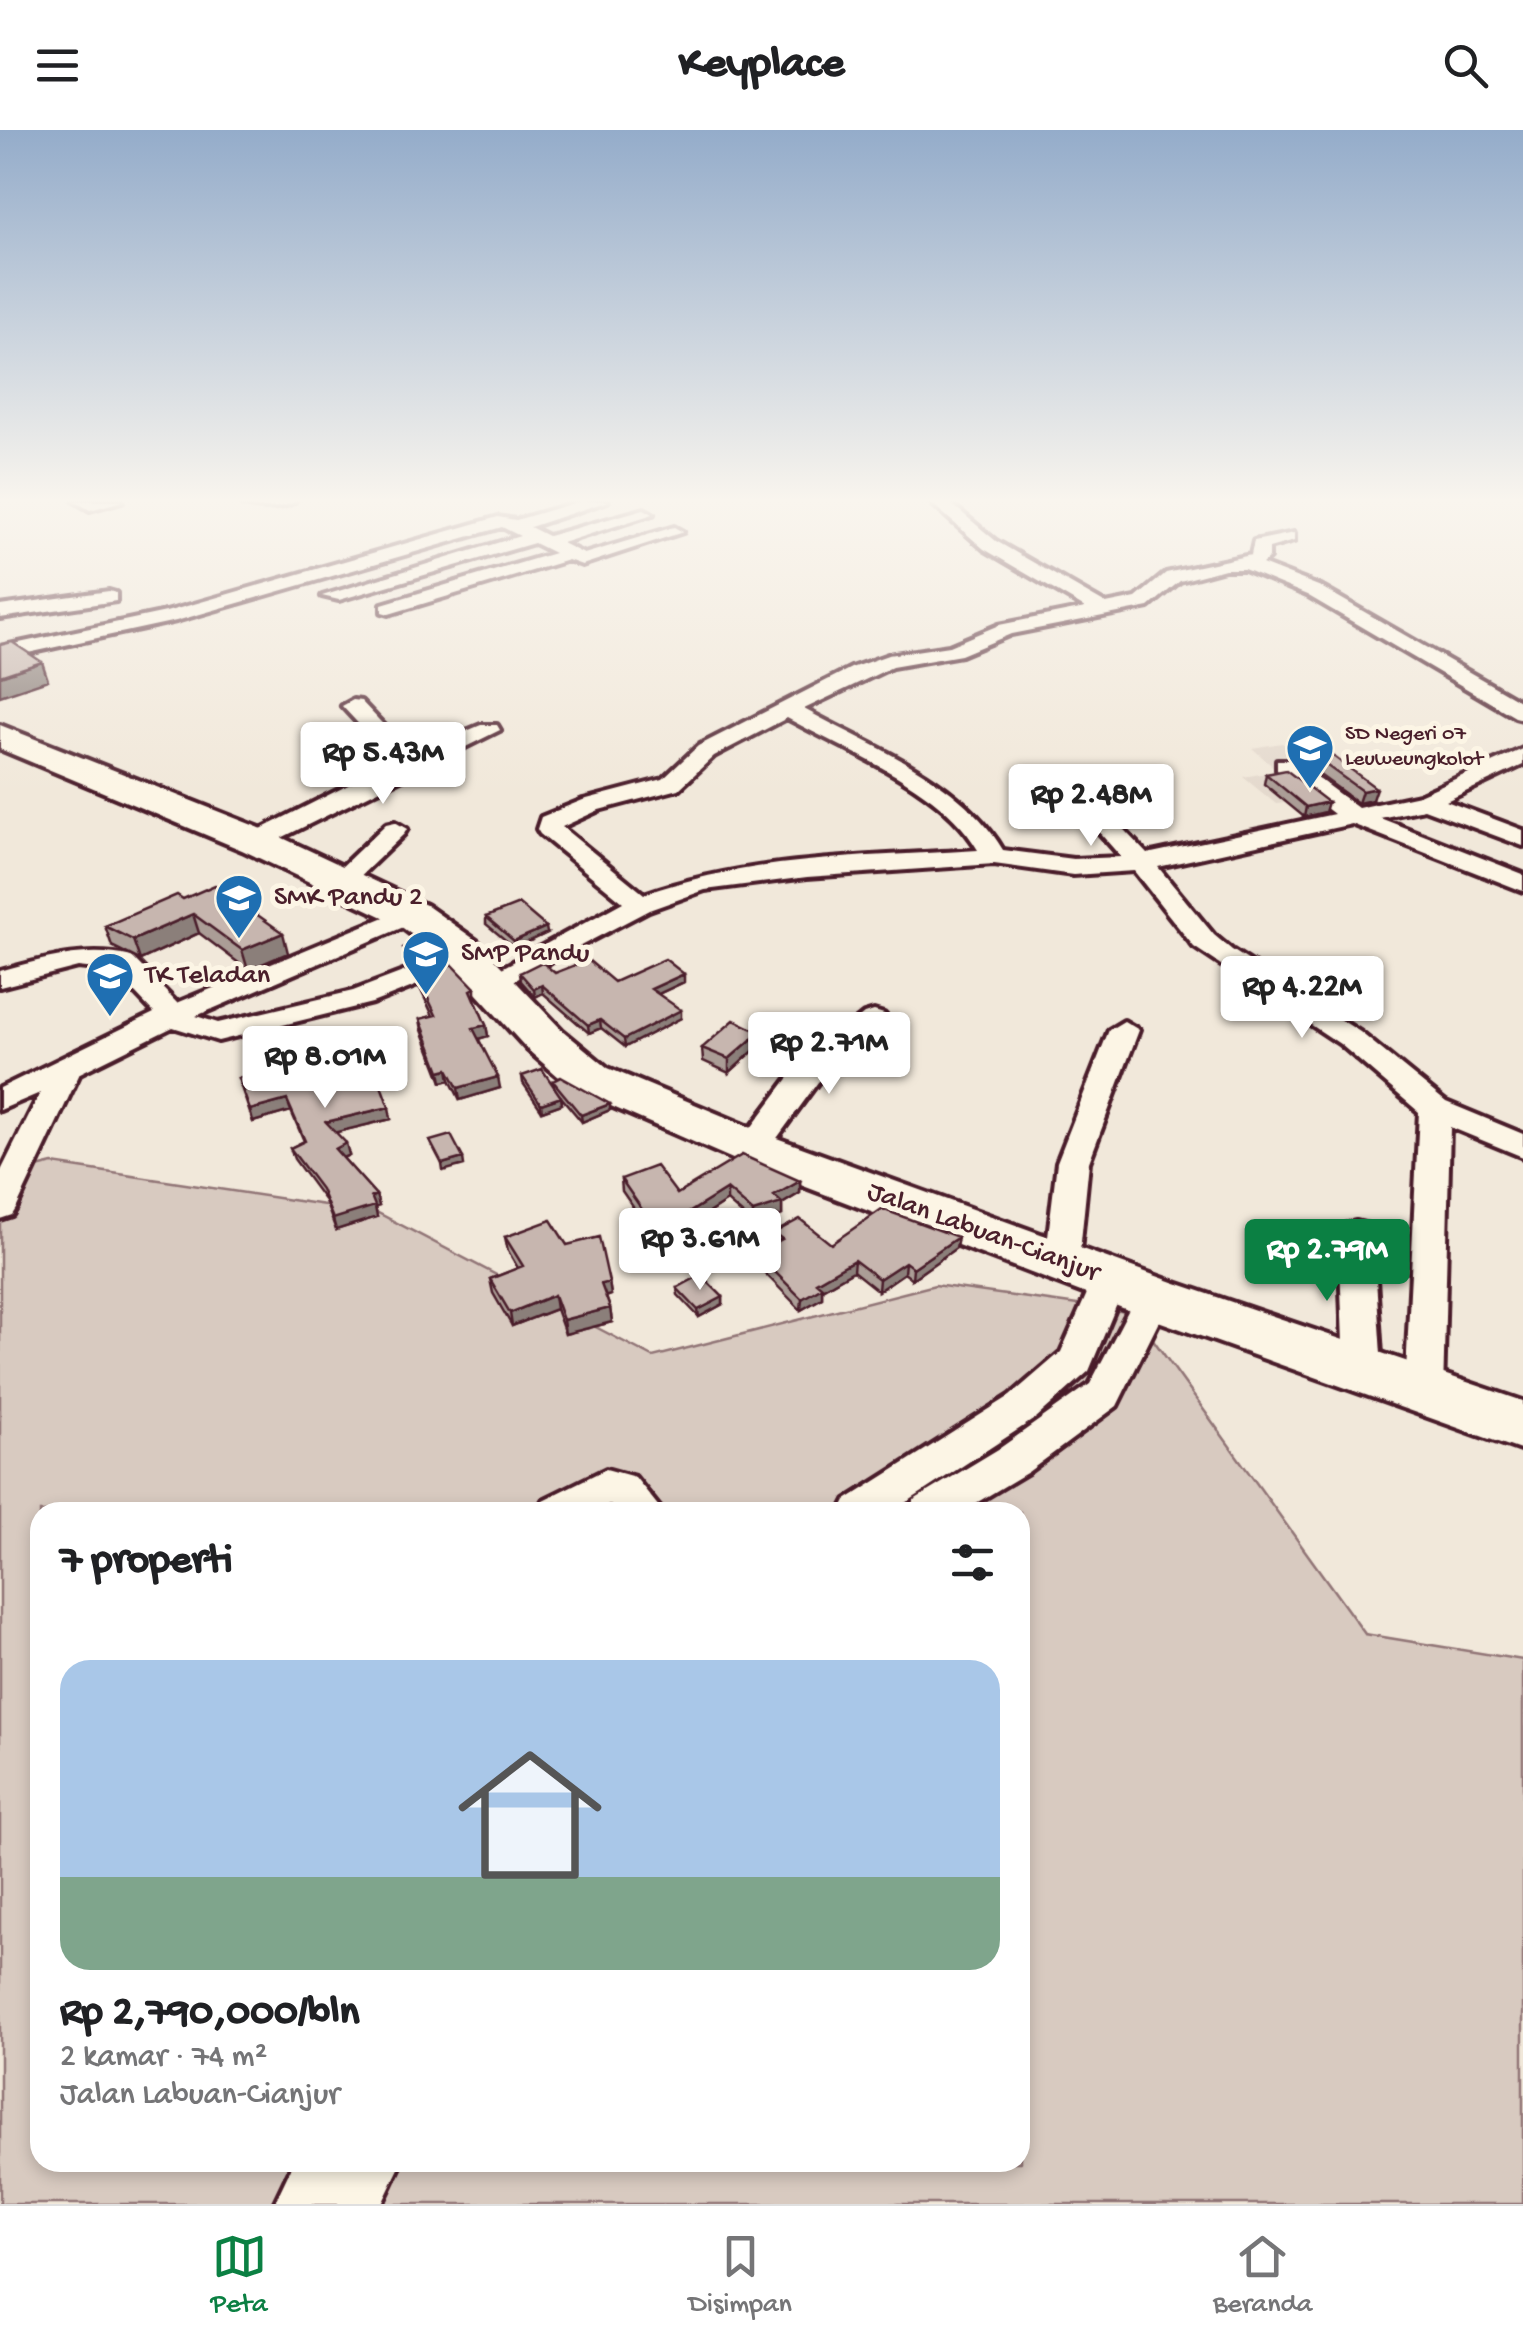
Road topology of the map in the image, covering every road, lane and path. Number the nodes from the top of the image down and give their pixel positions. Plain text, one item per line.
1 (103, 598) edge
2 (234, 598) edge
3 (422, 598) edge
4 (1082, 598) edge
5 (1148, 598) edge
6 (1324, 598) edge
7 (388, 608) dead end
8 (0, 612) edge
9 (1106, 612) junction
10 (0, 654) edge
11 (353, 706) dead end
12 (786, 708) junction
13 (1523, 712) edge
14 (489, 730) dead end
15 (0, 736) edge
16 (1523, 756) edge
17 (408, 764) junction
18 (1285, 765) dead end
19 (1080, 798) dead end
20 (1426, 801) junction
21 (1353, 816) junction
22 (396, 829) dead end
23 (1523, 839) edge
24 (256, 841) junction
25 (994, 856) junction
26 (1142, 864) junction
27 (342, 881) junction
28 (1523, 883) edge
29 (640, 904) junction
30 (411, 914) junction
31 (479, 969) junction
32 (0, 979) edge
33 (176, 1014) junction
34 (874, 1020) dead end
35 (1124, 1030) dead end
36 (69, 1065) junction
37 (0, 1100) edge
38 (1435, 1108) junction
39 (1523, 1146) edge
40 (752, 1148) junction
41 (0, 1207) edge
42 (1356, 1234) dead end
43 (1062, 1261) junction
44 (1131, 1288) junction
45 (1363, 1370) junction
46 (1424, 1393) junction
47 (1523, 1426) edge
48 (576, 1502) edge
49 (633, 1502) edge
50 (876, 1502) edge
51 (945, 1502) edge
52 (320, 2172) edge
53 (369, 2172) edge
54 (302, 2204) edge
55 (352, 2204) edge

1 - 8 street
2 - 10 street
3 - 7 street
4 - 9 street
5 - 9 street
6 - 13 street
9 - 12 street
11 - 17 street
12 - 25 street
12 - 29 street
14 - 17 street
15 - 24 highway, Jalan Labuan-Cianjur
16 - 20 street
17 - 24 street
18 - 21 street
19 - 26 street
20 - 21 street
20 - 23 street
21 - 26 street
21 - 28 street
22 - 27 street
24 - 27 highway, Jalan Labuan-Cianjur
25 - 26 street
25 - 29 street
26 - 38 street
27 - 30 highway, Jalan Labuan-Cianjur
29 - 31 street
30 - 31 highway, Jalan Labuan-Cianjur
30 - 33 street
31 - 33 street
31 - 40 highway, Jalan Labuan-Cianjur
32 - 33 street
33 - 36 street
34 - 40 street
35 - 43 street
36 - 37 street
36 - 41 street
38 - 39 street
38 - 46 street
40 - 43 highway, Jalan Labuan-Cianjur
42 - 45 street
43 - 44 highway, Jalan Labuan-Cianjur
44 - 45 highway, Jalan Labuan-Cianjur
44 - 50 street
44 - 51 street
45 - 46 highway, Jalan Labuan-Cianjur
46 - 47 highway, Jalan Labuan-Cianjur
48 - 49 street
52 - 54 street
53 - 55 street

